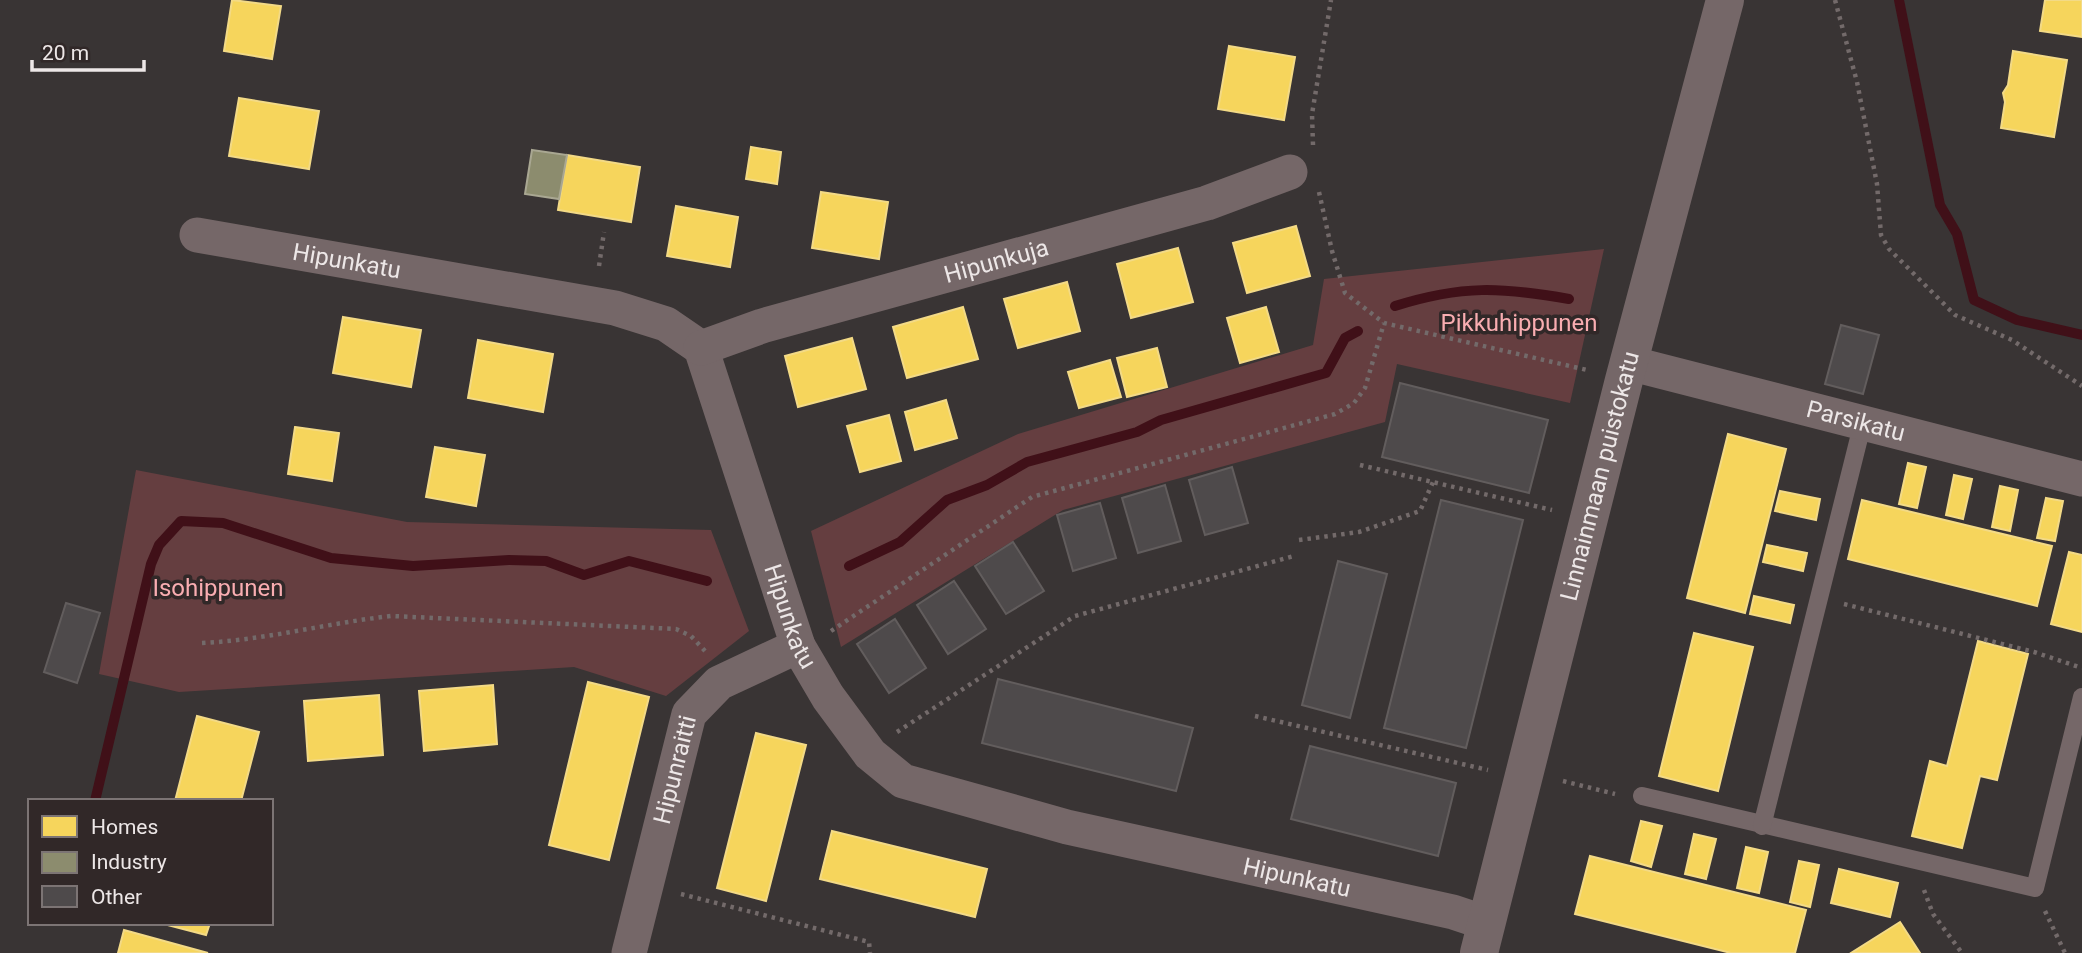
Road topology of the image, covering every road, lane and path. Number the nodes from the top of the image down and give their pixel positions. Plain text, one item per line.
1 (1331, 0) edge
2 (1725, 0) edge
3 (1835, 0) edge
4 (1302, 170) junction
5 (604, 232) dead end
6 (197, 235) dead end
7 (599, 266) dead end
8 (1384, 323) junction
9 (701, 348) junction
10 (1613, 368) junction
11 (2082, 386) edge
12 (1863, 422) junction
13 (1360, 465) dead end
14 (2082, 479) edge
15 (1433, 482) junction
16 (1563, 513) dead end
17 (1298, 540) dead end
18 (1294, 556) dead end
19 (1819, 598) junction
20 (202, 643) dead end
21 (798, 646) junction
22 (2082, 668) edge
23 (730, 678) junction
24 (2082, 696) edge
25 (1255, 716) dead end
26 (893, 734) dead end
27 (1493, 771) dead end
28 (1555, 779) dead end
29 (1643, 796) joint
30 (1762, 826) junction
31 (1913, 860) junction
32 (646, 885) junction
33 (2035, 888) junction
34 (1482, 938) edge
35 (629, 953) edge
36 (870, 953) edge
37 (1962, 953) edge
38 (2065, 953) edge

1 - 4 path
2 - 10 street, Linnainmaan puistokatu
3 - 11 path
4 - 8 path
4 - 9 street, Hipunkuja
5 - 7 path
6 - 9 street, Hipunkatu
8 - 10 path
8 - 21 path
9 - 21 street, Hipunkatu
10 - 12 street, Parsikatu
10 - 34 street, Linnainmaan puistokatu
12 - 14 street, Parsikatu
12 - 19 lane
13 - 15 path
15 - 16 path
15 - 17 path
18 - 26 path
19 - 22 path
19 - 30 lane
20 - 23 path
21 - 23 street, Hipunraitti
21 - 34 street, Hipunkatu
23 - 32 street, Hipunraitti
24 - 33 lane
25 - 27 path
28 - 29 path
29 - 30 lane
30 - 31 lane
31 - 33 lane
31 - 37 path
32 - 35 street, Hipunraitti
32 - 36 path
33 - 38 path

